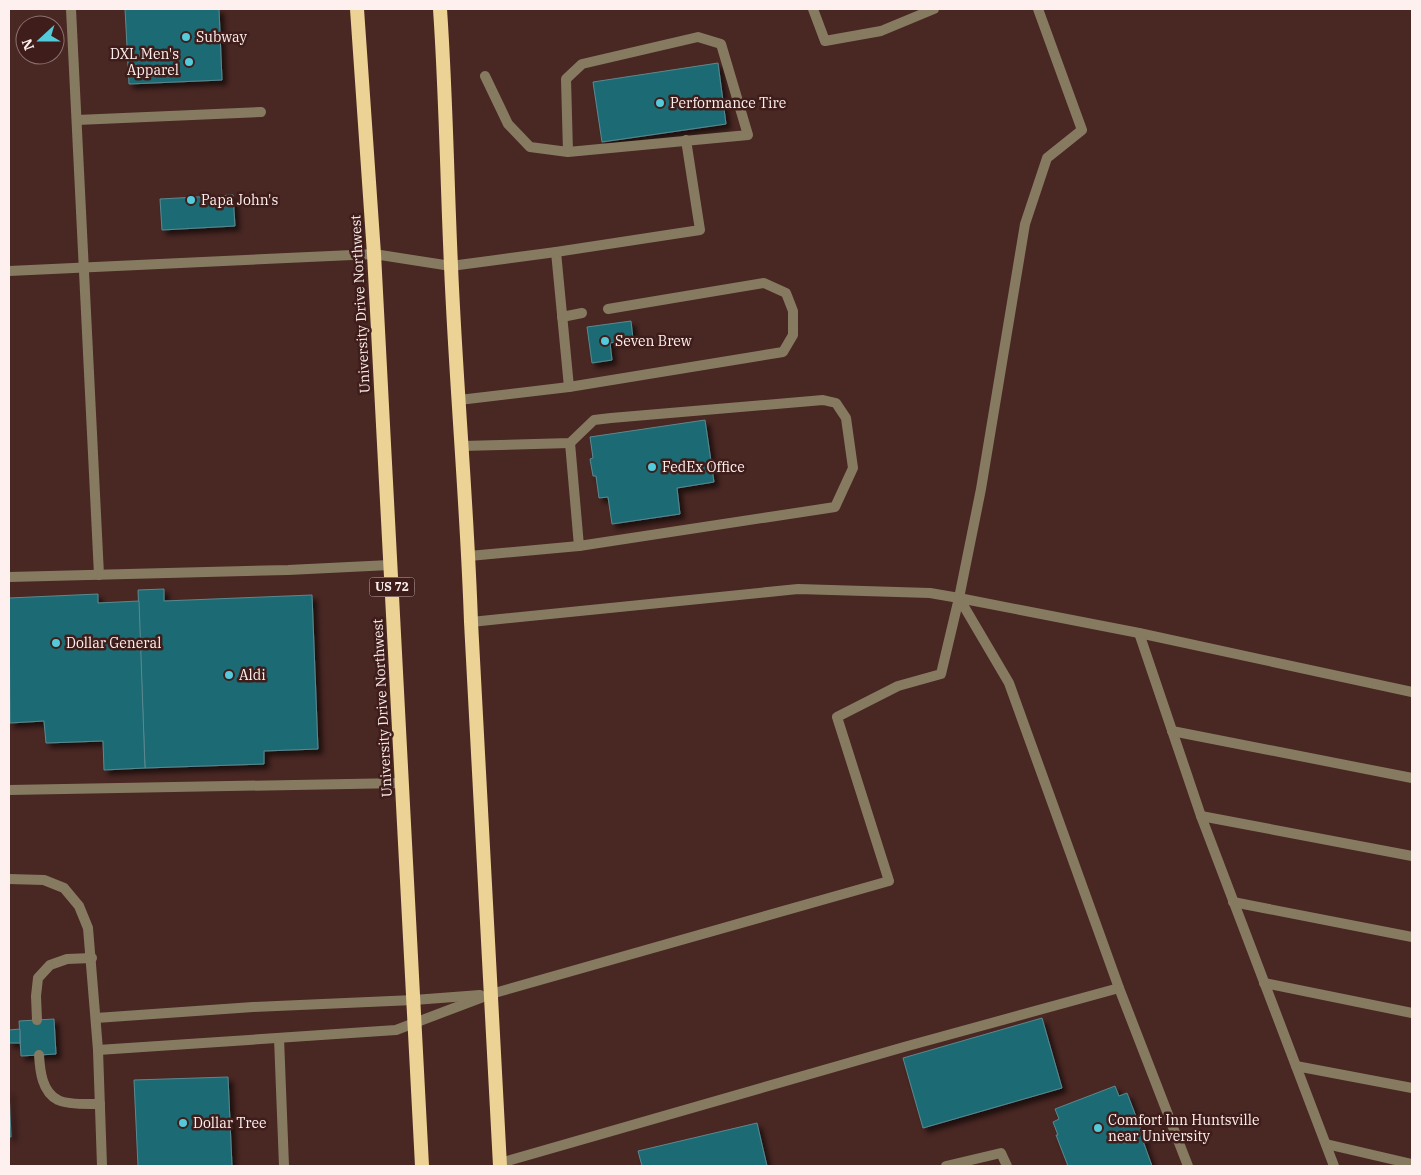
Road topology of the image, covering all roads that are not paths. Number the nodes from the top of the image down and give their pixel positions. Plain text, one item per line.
1 (71, 9) edge
2 (357, 9) edge
3 (440, 9) edge
4 (813, 9) edge
5 (934, 9) edge
6 (1038, 9) edge
7 (485, 76) dead end
8 (261, 112) dead end
9 (77, 120) junction
10 (686, 140) junction
11 (568, 152) junction
12 (556, 252) junction
13 (374, 254) junction
14 (451, 266) junction
15 (84, 268) junction
16 (9, 271) edge
17 (608, 309) dead end
18 (582, 313) dead end
19 (562, 317) junction
20 (569, 387) junction
21 (459, 400) junction
22 (570, 443) junction
23 (462, 446) junction
24 (579, 546) junction
25 (469, 556) junction
26 (390, 565) junction
27 (99, 575) junction
28 (9, 577) edge
29 (959, 598) junction
30 (471, 622) junction
31 (1139, 633) junction
32 (1412, 692) edge
33 (1172, 732) junction
34 (1412, 778) edge
35 (402, 782) junction
36 (9, 790) edge
37 (1201, 816) junction
38 (1412, 856) edge
39 (9, 879) edge
40 (1233, 902) junction
41 (1412, 937) edge
42 (92, 958) junction
43 (1264, 983) junction
44 (1119, 988) junction
45 (491, 994) junction
46 (414, 1000) junction
47 (1412, 1013) edge
48 (96, 1018) junction
49 (37, 1020) dead end
50 (415, 1024) junction
51 (279, 1038) junction
52 (98, 1050) junction
53 (40, 1055) dead end
54 (1296, 1066) junction
55 (1412, 1088) edge
56 (100, 1104) junction
57 (1326, 1144) junction
58 (1412, 1164) edge
59 (500, 1165) edge
60 (102, 1166) edge
61 (284, 1166) edge
62 (422, 1166) edge
63 (946, 1166) edge
64 (1007, 1166) edge
65 (1188, 1166) edge
66 (1334, 1166) edge

1 - 9 lane
2 - 13 highway, University Drive Northwest / US 72
3 - 14 highway
4 - 5 lane
6 - 29 lane
7 - 11 lane
8 - 9 lane
9 - 15 lane
10 - 11 lane
10 - 11 lane
10 - 12 lane
12 - 14 lane
12 - 19 lane
13 - 14 lane
13 - 15 lane
13 - 26 highway, University Drive Northwest / US 72
14 - 21 highway
15 - 16 lane
15 - 27 lane
17 - 20 lane
18 - 19 lane
19 - 20 lane
20 - 21 lane
21 - 23 highway
22 - 23 lane
22 - 24 lane
22 - 24 lane
23 - 25 highway
24 - 25 lane
25 - 30 highway
26 - 27 lane
26 - 35 highway, University Drive Northwest / US 72
27 - 28 lane
29 - 30 lane
29 - 31 lane
29 - 44 lane
29 - 45 lane
30 - 45 highway
31 - 32 lane
31 - 33 lane
33 - 34 lane
33 - 37 lane
35 - 36 lane
35 - 46 highway, University Drive Northwest / US 72
37 - 38 lane
37 - 40 lane
39 - 42 lane
40 - 41 lane
40 - 43 lane
42 - 48 lane
42 - 49 lane
43 - 47 lane
43 - 54 lane
44 - 59 lane
44 - 65 lane
45 - 46 lane
45 - 50 lane
45 - 59 highway
46 - 48 lane
46 - 50 highway, University Drive Northwest / US 72
48 - 52 lane
50 - 51 lane
50 - 62 highway, University Drive Northwest / US 72
51 - 52 lane
51 - 61 lane
52 - 56 lane
53 - 56 lane
54 - 55 lane
54 - 57 lane
56 - 60 lane
57 - 58 lane
57 - 66 lane
63 - 64 lane

